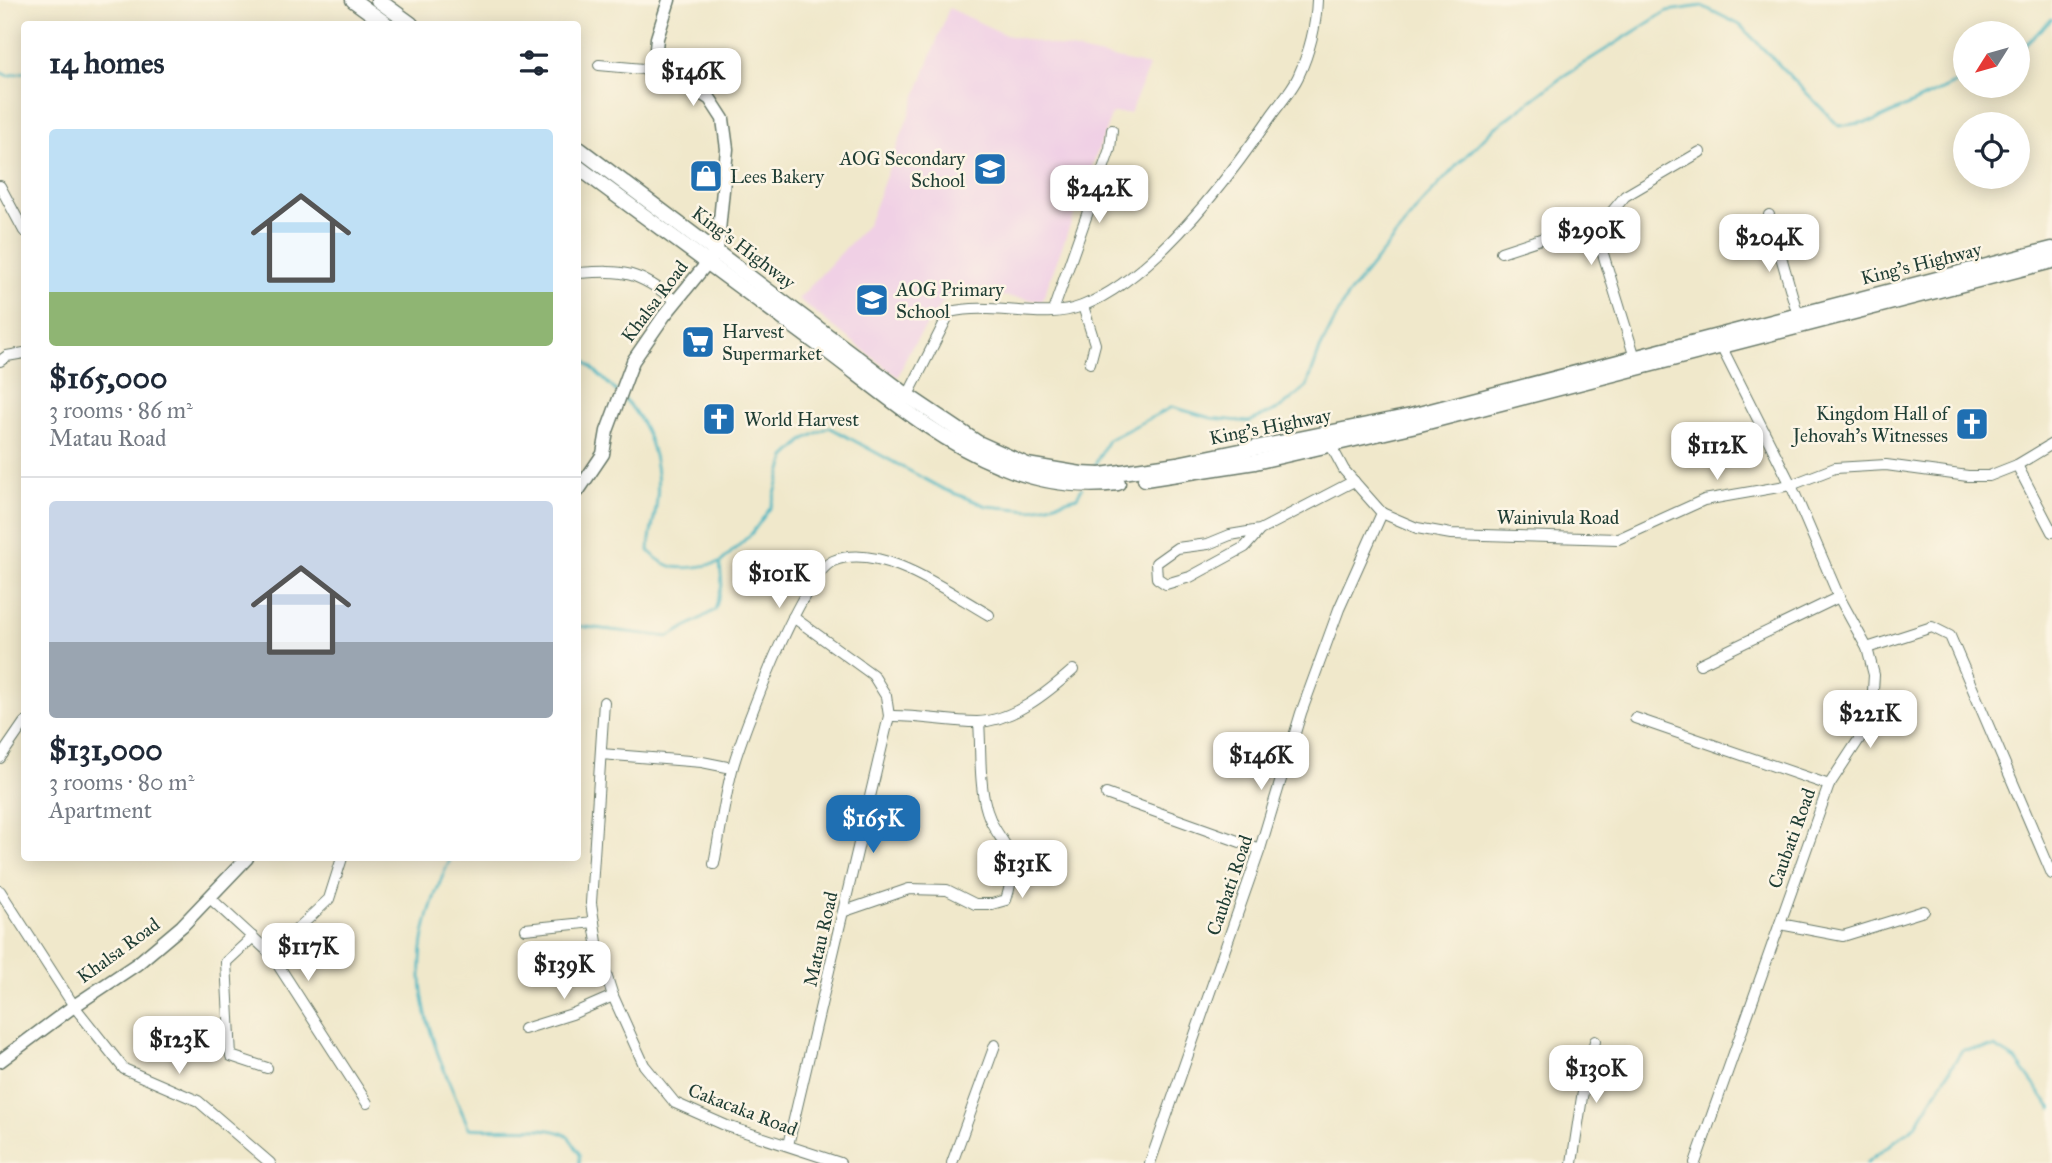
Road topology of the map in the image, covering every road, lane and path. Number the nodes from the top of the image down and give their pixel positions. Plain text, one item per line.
1 (353, 0) edge
2 (378, 0) edge
3 (669, 0) edge
4 (1317, 0) edge
5 (382, 21) edge
6 (407, 21) edge
7 (599, 65) dead end
8 (654, 70) junction
9 (1112, 130) dead end
10 (581, 150) edge
11 (1700, 152) dead end
12 (581, 169) edge
13 (0, 186) edge
14 (1769, 215) dead end
15 (21, 225) edge
16 (1596, 231) junction
17 (2052, 249) edge
18 (717, 251) junction
19 (1502, 252) dead end
20 (2052, 261) edge
21 (706, 262) junction
22 (581, 273) edge
23 (676, 301) junction
24 (1083, 306) junction
25 (1053, 311) junction
26 (1799, 320) junction
27 (1721, 346) junction
28 (21, 354) edge
29 (0, 361) edge
30 (1090, 363) dead end
31 (1636, 363) junction
32 (905, 401) junction
33 (1328, 440) junction
34 (2052, 444) edge
35 (2017, 465) junction
36 (1354, 481) junction
37 (1791, 485) junction
38 (581, 487) edge
39 (1382, 513) junction
40 (1260, 530) junction
41 (2052, 532) edge
42 (1839, 597) junction
43 (989, 615) dead end
44 (793, 617) junction
45 (1867, 649) junction
46 (1700, 664) dead end
47 (1073, 670) dead end
48 (604, 702) dead end
49 (889, 716) junction
50 (1636, 718) dead end
51 (979, 722) junction
52 (21, 727) edge
53 (601, 754) junction
54 (0, 758) edge
55 (732, 768) junction
56 (1829, 785) junction
57 (1106, 794) dead end
58 (1260, 849) junction
59 (244, 861) edge
60 (341, 861) edge
61 (714, 864) dead end
62 (2052, 874) edge
63 (0, 891) edge
64 (210, 898) junction
65 (845, 911) junction
66 (1924, 911) dead end
67 (594, 922) junction
68 (1780, 924) junction
69 (525, 929) dead end
70 (253, 937) junction
71 (271, 954) junction
72 (613, 996) junction
73 (74, 1006) junction
74 (524, 1029) dead end
75 (1595, 1041) dead end
76 (995, 1045) dead end
77 (0, 1060) edge
78 (267, 1068) dead end
79 (367, 1103) dead end
80 (788, 1145) junction
81 (258, 1152) junction
82 (252, 1163) edge
83 (270, 1163) edge
84 (840, 1163) edge
85 (952, 1163) edge
86 (1150, 1163) edge
87 (1572, 1163) edge
88 (1695, 1163) edge

1 - 5 highway
2 - 6 highway
3 - 8 main road
4 - 24 street
7 - 8 street
8 - 18 main road
9 - 25 street
10 - 18 highway, King's Highway
11 - 16 street
12 - 21 highway, King's Highway
13 - 15 street
14 - 26 street
16 - 19 street
16 - 31 street
17 - 26 highway, King's Highway
18 - 21 main road, Khalsa Road
18 - 32 highway, King's Highway
20 - 26 highway, King's Highway
21 - 23 main road, Khalsa Road
21 - 32 highway, King's Highway
22 - 23 street
23 - 38 main road, Khalsa Road
24 - 25 street
24 - 30 street
25 - 32 street
26 - 27 highway, King's Highway
26 - 31 highway, King's Highway
27 - 31 highway, King's Highway
27 - 37 street, Caubati Road
28 - 29 street
31 - 33 highway, King's Highway
32 - 33 highway, King's Highway
33 - 36 street
34 - 35 street, Wainivula Road
35 - 37 street, Wainivula Road
35 - 41 street
36 - 39 street
36 - 40 street
37 - 39 street, Wainivula Road
37 - 42 street, Caubati Road
39 - 58 street, Caubati Road
40 - 40 street
42 - 45 street, Caubati Road
42 - 46 street
43 - 44 street
44 - 49 street
44 - 55 street
45 - 56 street, Caubati Road
45 - 62 street
47 - 51 street
48 - 53 street, Cakacaka Road
49 - 51 street
49 - 65 street, Matau Road
50 - 56 street
51 - 65 street
52 - 54 street
53 - 55 street
53 - 67 street, Cakacaka Road
55 - 61 street
56 - 68 street, Caubati Road
57 - 58 street
58 - 86 street, Caubati Road
59 - 64 main road, Khalsa Road
60 - 71 street
63 - 73 street
64 - 70 street
64 - 73 main road, Khalsa Road
65 - 80 street, Matau Road
66 - 68 street
67 - 69 street
67 - 72 street, Cakacaka Road
68 - 88 street, Caubati Road
70 - 71 street
70 - 78 street
71 - 79 street
72 - 74 street
72 - 80 street, Cakacaka Road
73 - 77 main road, Khalsa Road
73 - 81 street
75 - 87 street
76 - 85 street
80 - 84 street, Cakacaka Road
81 - 82 street
81 - 83 street

